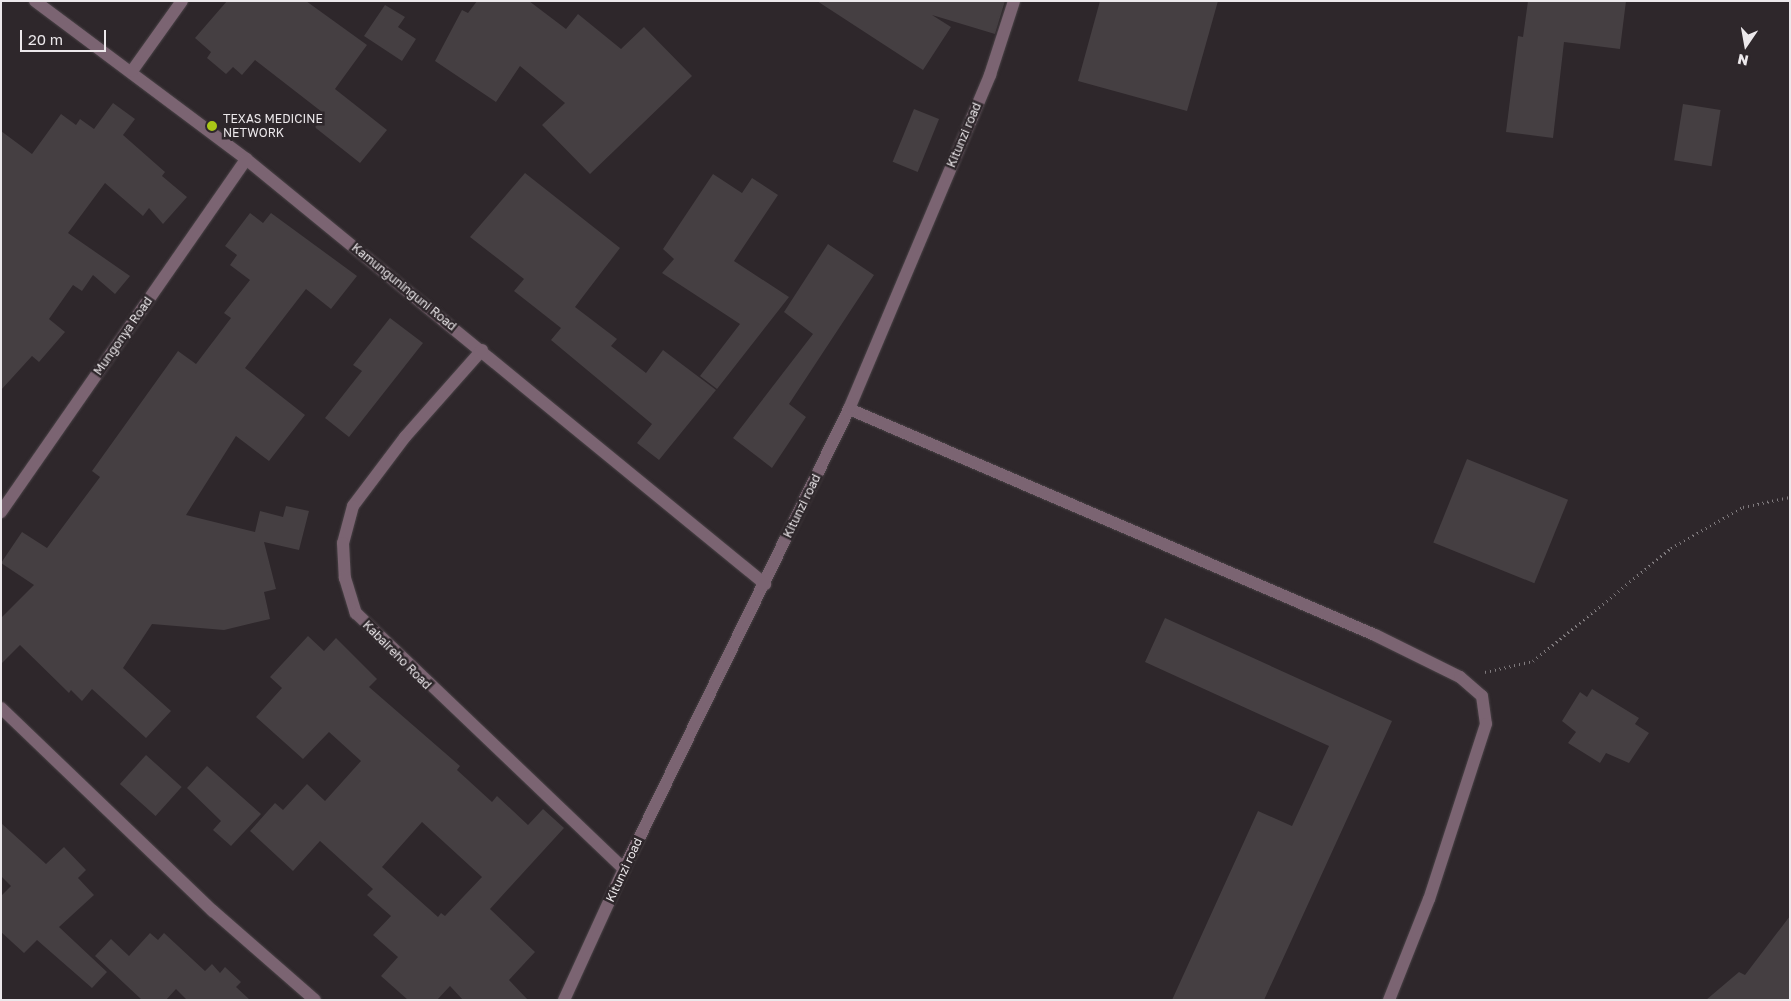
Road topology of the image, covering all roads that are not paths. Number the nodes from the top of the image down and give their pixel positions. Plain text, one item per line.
1 (35, 1) edge
2 (182, 1) edge
3 (1014, 1) edge
4 (132, 71) junction
5 (246, 159) junction
6 (482, 350) junction
7 (849, 410) junction
8 (1, 512) edge
9 (765, 584) junction
10 (1, 708) edge
11 (624, 869) junction
12 (315, 1000) edge
13 (564, 1000) edge
14 (1389, 1000) edge

1 - 4 street, Kamunguninguni Road
2 - 4 street
3 - 7 street, Kitunzi road
4 - 5 street, Kamunguninguni Road
5 - 6 street, Kamunguninguni Road
5 - 8 street, Mungonya Road
6 - 9 street, Kamunguninguni Road
6 - 11 street, Kabaireho Road
7 - 9 street, Kitunzi road
7 - 14 street
9 - 11 street, Kitunzi road
10 - 12 street
11 - 13 street, Kitunzi road

